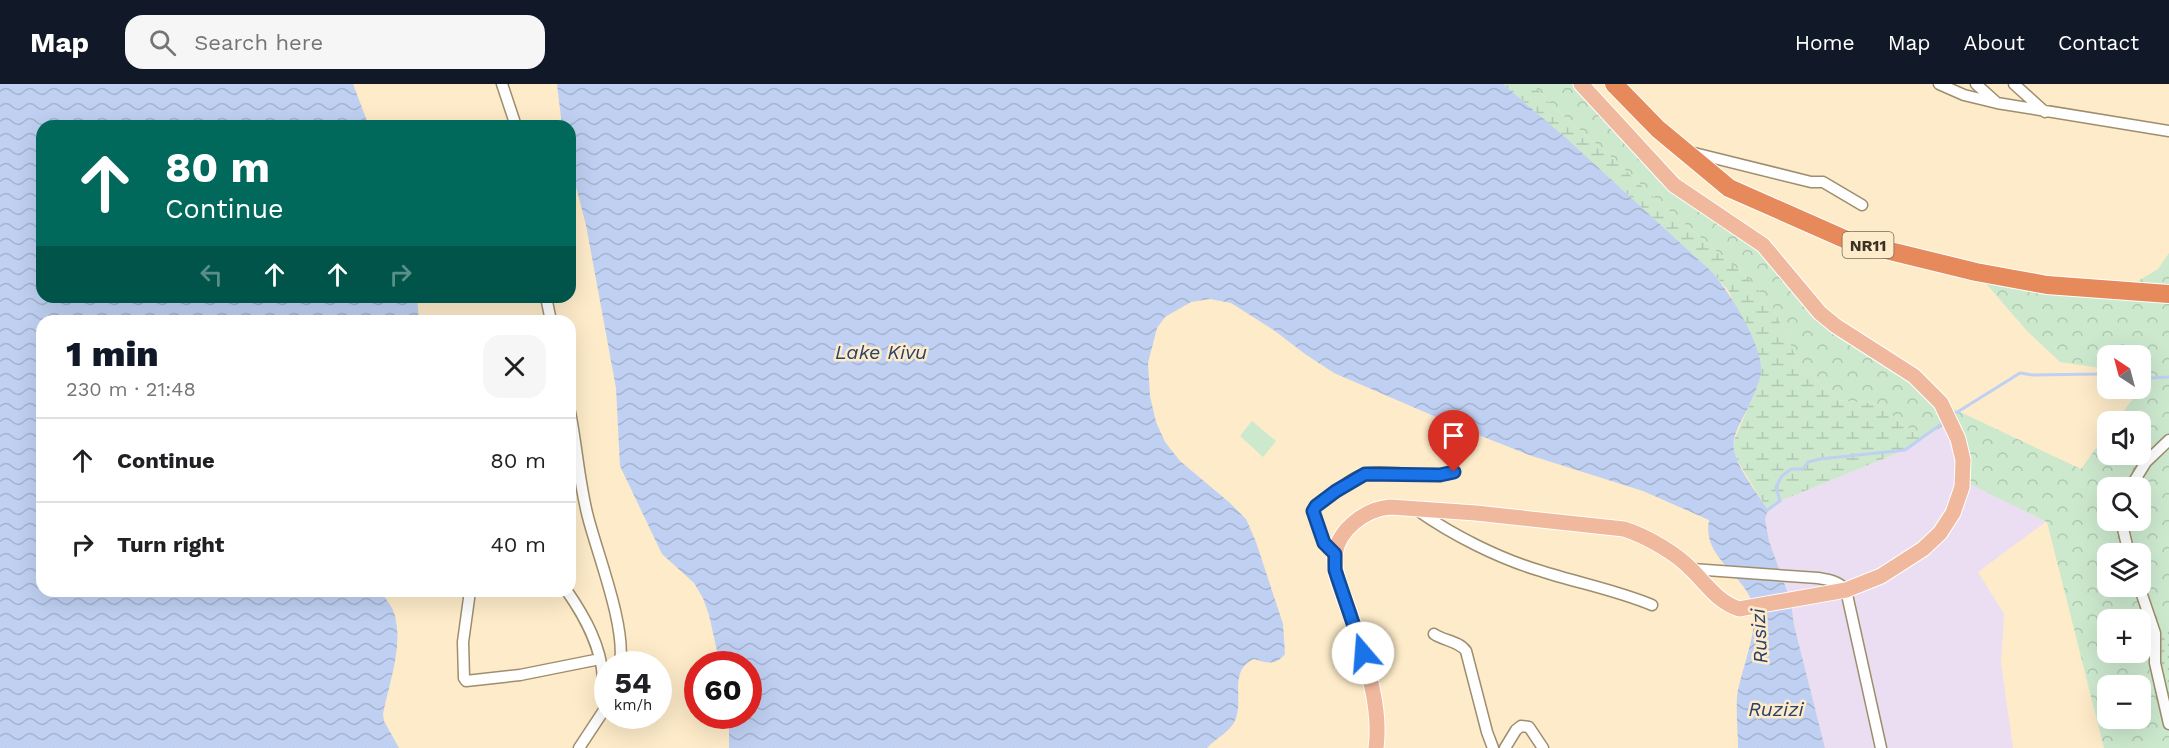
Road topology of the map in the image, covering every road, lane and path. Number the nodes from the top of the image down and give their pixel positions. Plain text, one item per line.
1 (502, 84) edge
2 (1581, 84) edge
3 (1614, 84) edge
4 (1939, 84) edge
5 (1976, 84) edge
6 (2014, 84) edge
7 (1997, 103) junction
8 (2045, 112) junction
9 (514, 120) edge
10 (2169, 131) edge
11 (1681, 150) junction
12 (1862, 205) dead end
13 (2169, 294) edge
14 (2169, 440) edge
15 (576, 448) edge
16 (1454, 472) dead end
17 (2137, 477) edge
18 (1414, 508) junction
19 (1335, 554) junction
20 (1692, 570) junction
21 (1846, 590) junction
22 (469, 597) edge
23 (571, 597) edge
24 (2143, 597) edge
25 (1652, 605) dead end
26 (1434, 634) dead end
27 (597, 651) edge
28 (621, 651) edge
29 (594, 660) edge
30 (2169, 724) edge
31 (594, 725) edge
32 (579, 748) edge
33 (1376, 748) edge
34 (1493, 748) edge
35 (1505, 748) edge
36 (1543, 748) edge
37 (1881, 748) edge

1 - 9 street
2 - 21 main road
3 - 11 highway, NR11
4 - 7 street
5 - 7 street
6 - 8 street
7 - 8 street
8 - 10 street
11 - 12 street
11 - 13 highway, NR11
14 - 17 street
15 - 28 street
16 - 19 street
18 - 19 main road
18 - 20 main road
18 - 25 street
19 - 33 main road
20 - 21 street
20 - 21 main road
21 - 37 street
22 - 29 street
23 - 27 street
24 - 30 street
26 - 34 street
31 - 32 street
35 - 36 street

